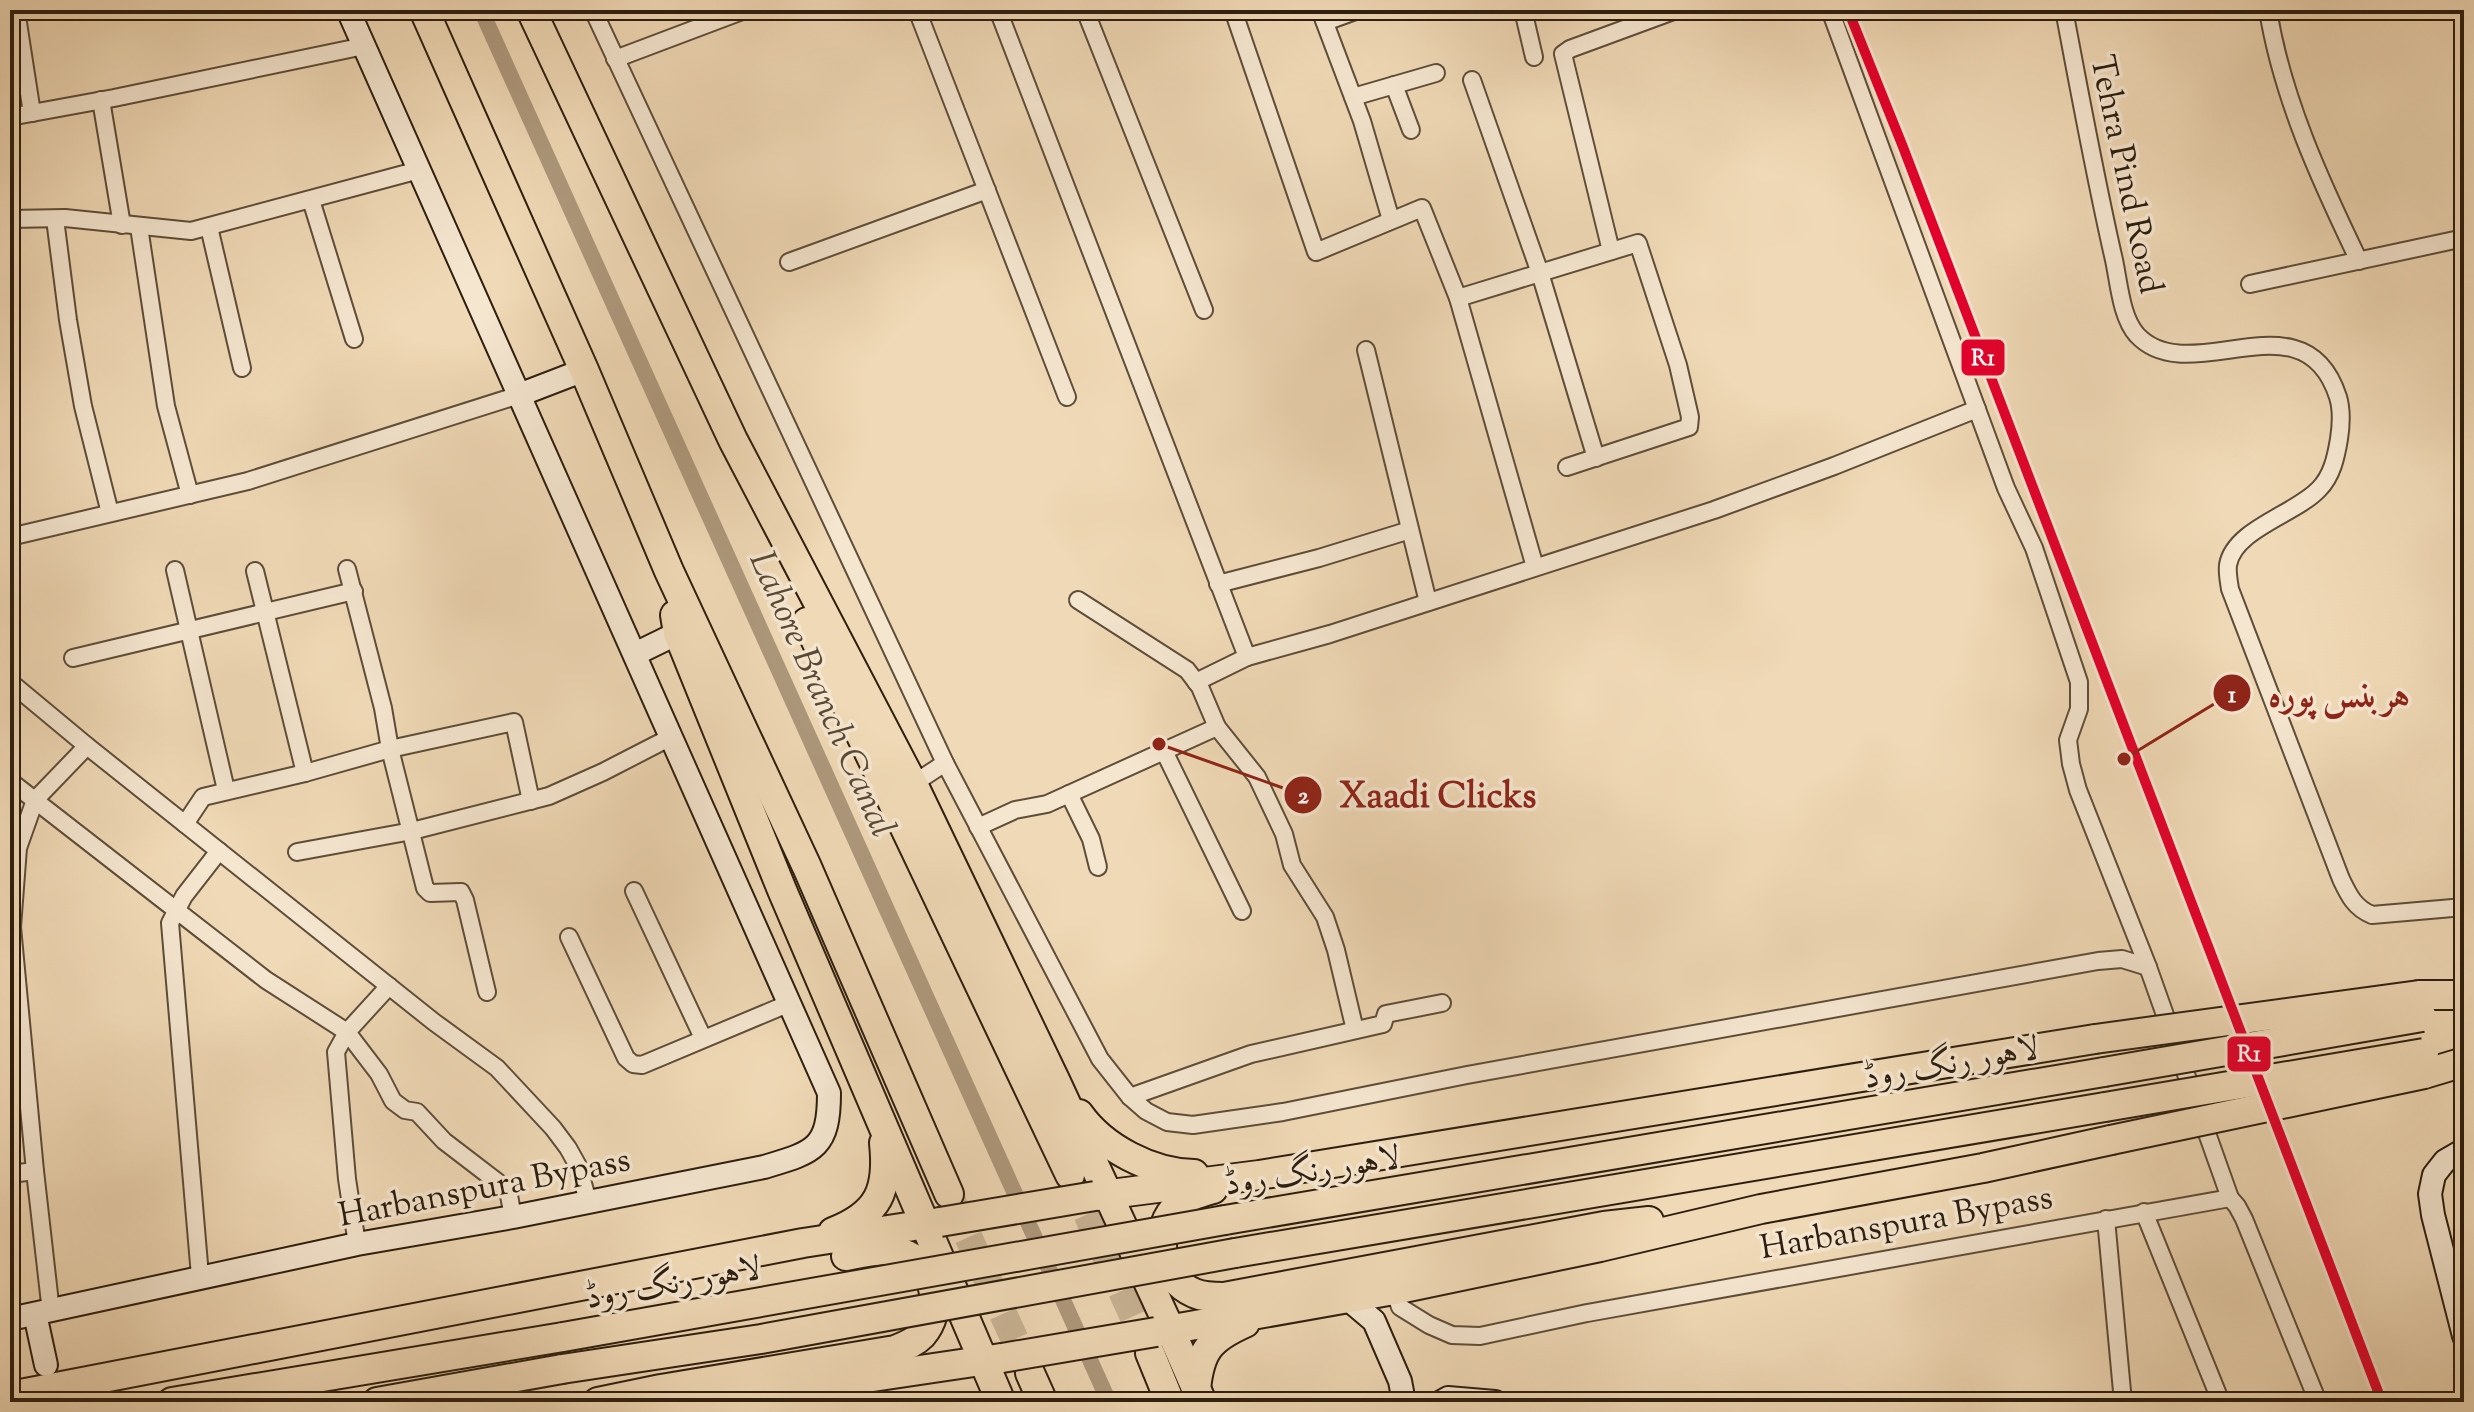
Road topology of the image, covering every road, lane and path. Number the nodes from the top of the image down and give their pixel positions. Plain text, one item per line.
1 (16, 10) edge
2 (348, 10) edge
3 (424, 10) edge
4 (531, 10) edge
5 (593, 10) edge
6 (745, 10) edge
7 (917, 10) edge
8 (998, 10) edge
9 (1085, 10) edge
10 (1233, 10) edge
11 (1358, 10) edge
12 (1523, 10) edge
13 (1676, 10) edge
14 (1830, 10) edge
15 (2064, 10) edge
16 (2268, 10) edge
17 (1322, 16) edge
18 (364, 46) junction
19 (1534, 57) dead end
20 (615, 59) junction
21 (1436, 73) dead end
22 (1472, 80) dead end
23 (1394, 85) junction
24 (1353, 97) junction
25 (101, 100) junction
26 (32, 113) junction
27 (10, 117) edge
28 (1411, 130) dead end
29 (419, 170) junction
30 (987, 190) junction
31 (311, 200) junction
32 (10, 219) edge
33 (55, 219) junction
34 (1391, 220) junction
35 (130, 226) junction
36 (209, 227) junction
37 (2464, 238) edge
38 (1611, 251) junction
39 (2359, 261) junction
40 (789, 262) dead end
41 (1540, 273) junction
42 (2250, 284) dead end
43 (1458, 298) junction
44 (1204, 310) dead end
45 (354, 339) dead end
46 (1366, 350) dead end
47 (242, 368) dead end
48 (584, 370) junction
49 (519, 395) junction
50 (1067, 397) dead end
51 (1977, 409) junction
52 (733, 440) junction
53 (1596, 458) junction
54 (1567, 467) dead end
55 (190, 495) junction
56 (110, 513) junction
57 (1410, 530) junction
58 (10, 537) edge
59 (1535, 567) junction
60 (347, 569) dead end
61 (175, 570) dead end
62 (255, 571) dead end
63 (669, 571) junction
64 (1218, 584) junction
65 (354, 591) junction
66 (1078, 600) dead end
67 (1428, 602) junction
68 (266, 614) junction
69 (189, 632) junction
70 (678, 633) junction
71 (635, 654) junction
72 (1247, 657) junction
73 (73, 658) dead end
74 (10, 682) edge
75 (1196, 682) junction
76 (1217, 727) junction
77 (671, 737) junction
78 (87, 746) junction
79 (390, 749) junction
80 (1164, 751) junction
81 (945, 763) junction
82 (305, 773) junction
83 (10, 781) edge
84 (913, 784) junction
85 (226, 790) junction
86 (1069, 794) junction
87 (35, 800) junction
88 (531, 801) junction
89 (185, 824) junction
90 (978, 827) junction
91 (412, 831) junction
92 (219, 851) junction
93 (297, 852) dead end
94 (1098, 867) dead end
95 (634, 891) dead end
96 (2464, 907) edge
97 (177, 910) junction
98 (1242, 911) dead end
99 (569, 937) dead end
100 (2148, 967) junction
101 (389, 986) junction
102 (487, 992) dead end
103 (2464, 995) edge
104 (790, 1003) junction
105 (1442, 1003) dead end
106 (2420, 1006) junction
107 (2464, 1010) edge
108 (1355, 1030) junction
109 (347, 1032) junction
110 (703, 1038) junction
111 (2464, 1046) edge
112 (2464, 1062) edge
113 (2424, 1064) junction
114 (18, 1079) edge
115 (1056, 1082) junction
116 (1130, 1097) junction
117 (881, 1123) junction
118 (2464, 1150) edge
119 (35, 1171) junction
120 (10, 1174) edge
121 (1070, 1175) tunnel mouth
122 (1259, 1175) junction
123 (949, 1194) tunnel mouth
124 (1101, 1195) junction
125 (2230, 1198) junction
126 (588, 1201) junction
127 (1761, 1209) junction
128 (2144, 1212) junction
129 (513, 1217) junction
130 (2106, 1219) junction
131 (933, 1223) junction
132 (803, 1243) junction
133 (357, 1244) junction
134 (200, 1276) junction
135 (1394, 1290) junction
136 (1348, 1299) junction
137 (500, 1301) junction
138 (43, 1313) junction
139 (1267, 1313) junction
140 (10, 1319) edge
141 (2464, 1336) edge
142 (1159, 1338) junction
143 (993, 1360) junction
144 (46, 1365) dead end
145 (919, 1371) junction
146 (1030, 1373) tunnel mouth
147 (848, 1381) junction
148 (10, 1396) edge
149 (1199, 1396) edge
150 (172, 1402) edge
151 (377, 1402) edge
152 (598, 1402) edge
153 (704, 1402) edge
154 (820, 1402) edge
155 (1000, 1402) edge
156 (1043, 1402) edge
157 (1170, 1402) edge
158 (1404, 1402) edge
159 (1441, 1402) edge
160 (1495, 1402) edge
161 (2123, 1402) edge
162 (2221, 1402) edge
163 (2318, 1402) edge

1 - 26 street
2 - 18 street, Harbanspura Bypass
3 - 48 highway
4 - 52 highway
5 - 20 street
6 - 20 street
7 - 30 street
8 - 64 street
9 - 44 street
10 - 34 street
11 - 17 street
12 - 19 street
13 - 38 street
14 - 51 street
15 - 96 street, Tehra Pind Road
16 - 39 street
17 - 24 street
18 - 25 street
18 - 29 street, Harbanspura Bypass
20 - 81 street
21 - 23 street
22 - 41 street
23 - 24 street
23 - 28 street
24 - 34 street
25 - 26 street
25 - 35 street
26 - 27 street
29 - 31 street
29 - 49 street, Harbanspura Bypass
30 - 40 street
30 - 50 street
31 - 36 street
31 - 45 street
32 - 33 street
33 - 35 street
33 - 56 street
34 - 43 street
35 - 36 street
35 - 55 street
36 - 47 street
37 - 39 street
38 - 41 street
38 - 53 street
39 - 42 street
41 - 43 street
41 - 53 street
43 - 59 street
46 - 57 street
48 - 49 street
48 - 63 highway
49 - 55 street
49 - 71 street, Harbanspura Bypass
51 - 59 street
51 - 100 street
52 - 84 highway
52 - 121 highway
53 - 54 street
55 - 56 street
56 - 58 street
57 - 64 street
57 - 67 street
59 - 67 street
60 - 65 street
61 - 69 street
62 - 68 street
63 - 70 highway
63 - 123 highway
64 - 72 street
65 - 68 street
65 - 79 street
66 - 75 street
67 - 72 street
68 - 69 street
68 - 82 street
69 - 73 street
69 - 85 street
70 - 71 street
70 - 117 highway
71 - 77 street, Harbanspura Bypass
72 - 75 street
74 - 78 street
75 - 76 street
76 - 80 street
76 - 108 street
77 - 88 street
77 - 104 street, Harbanspura Bypass
78 - 87 street
78 - 89 street
79 - 82 street
79 - 88 street
79 - 91 street
80 - 86 street
80 - 98 street
81 - 84 street
81 - 90 street
82 - 85 street
83 - 87 street
84 - 115 highway
85 - 89 street
86 - 90 street
86 - 94 street
87 - 97 street
87 - 114 street
88 - 91 street
89 - 92 street
90 - 116 street
91 - 93 street
91 - 102 street
92 - 97 street
92 - 101 street
95 - 110 street
97 - 109 street
97 - 134 street
99 - 110 street
100 - 116 street
100 - 125 street
101 - 109 street
101 - 126 street
103 - 106 highway
104 - 110 street
104 - 126 street, Harbanspura Bypass
105 - 108 street
106 - 107 highway, لاہور رنگ روڈ
106 - 122 highway, bridge
106 - 150 highway, لاہور رنگ روڈ, bridge
108 - 116 street
109 - 129 street
109 - 133 street
111 - 113 highway, لاہور رنگ روڈ
112 - 113 highway
113 - 127 highway, bridge
113 - 151 highway, لاہور رنگ روڈ, bridge
114 - 119 street
115 - 122 highway
115 - 124 highway
117 - 131 highway
117 - 132 highway
118 - 141 street
119 - 120 street
119 - 138 street
122 - 124 highway
122 - 127 highway
124 - 131 highway, bridge
124 - 142 highway
125 - 128 street, Harbanspura Bypass
125 - 163 street
126 - 129 street, Harbanspura Bypass
127 - 135 highway
128 - 130 street, Harbanspura Bypass
128 - 162 street
129 - 133 street, Harbanspura Bypass
130 - 135 street, Harbanspura Bypass
130 - 161 street
131 - 132 highway
131 - 143 highway
132 - 137 highway
133 - 134 street, Harbanspura Bypass
134 - 138 street, Harbanspura Bypass
135 - 136 highway
136 - 139 highway
136 - 158 street
137 - 148 highway
137 - 152 highway
138 - 140 street, Harbanspura Bypass
138 - 144 street
139 - 142 highway
139 - 149 highway
142 - 143 highway, bridge
142 - 149 highway
142 - 157 highway
143 - 145 highway
143 - 155 highway
145 - 147 highway
145 - 155 highway
146 - 156 highway
147 - 153 highway
147 - 154 highway
159 - 160 street

